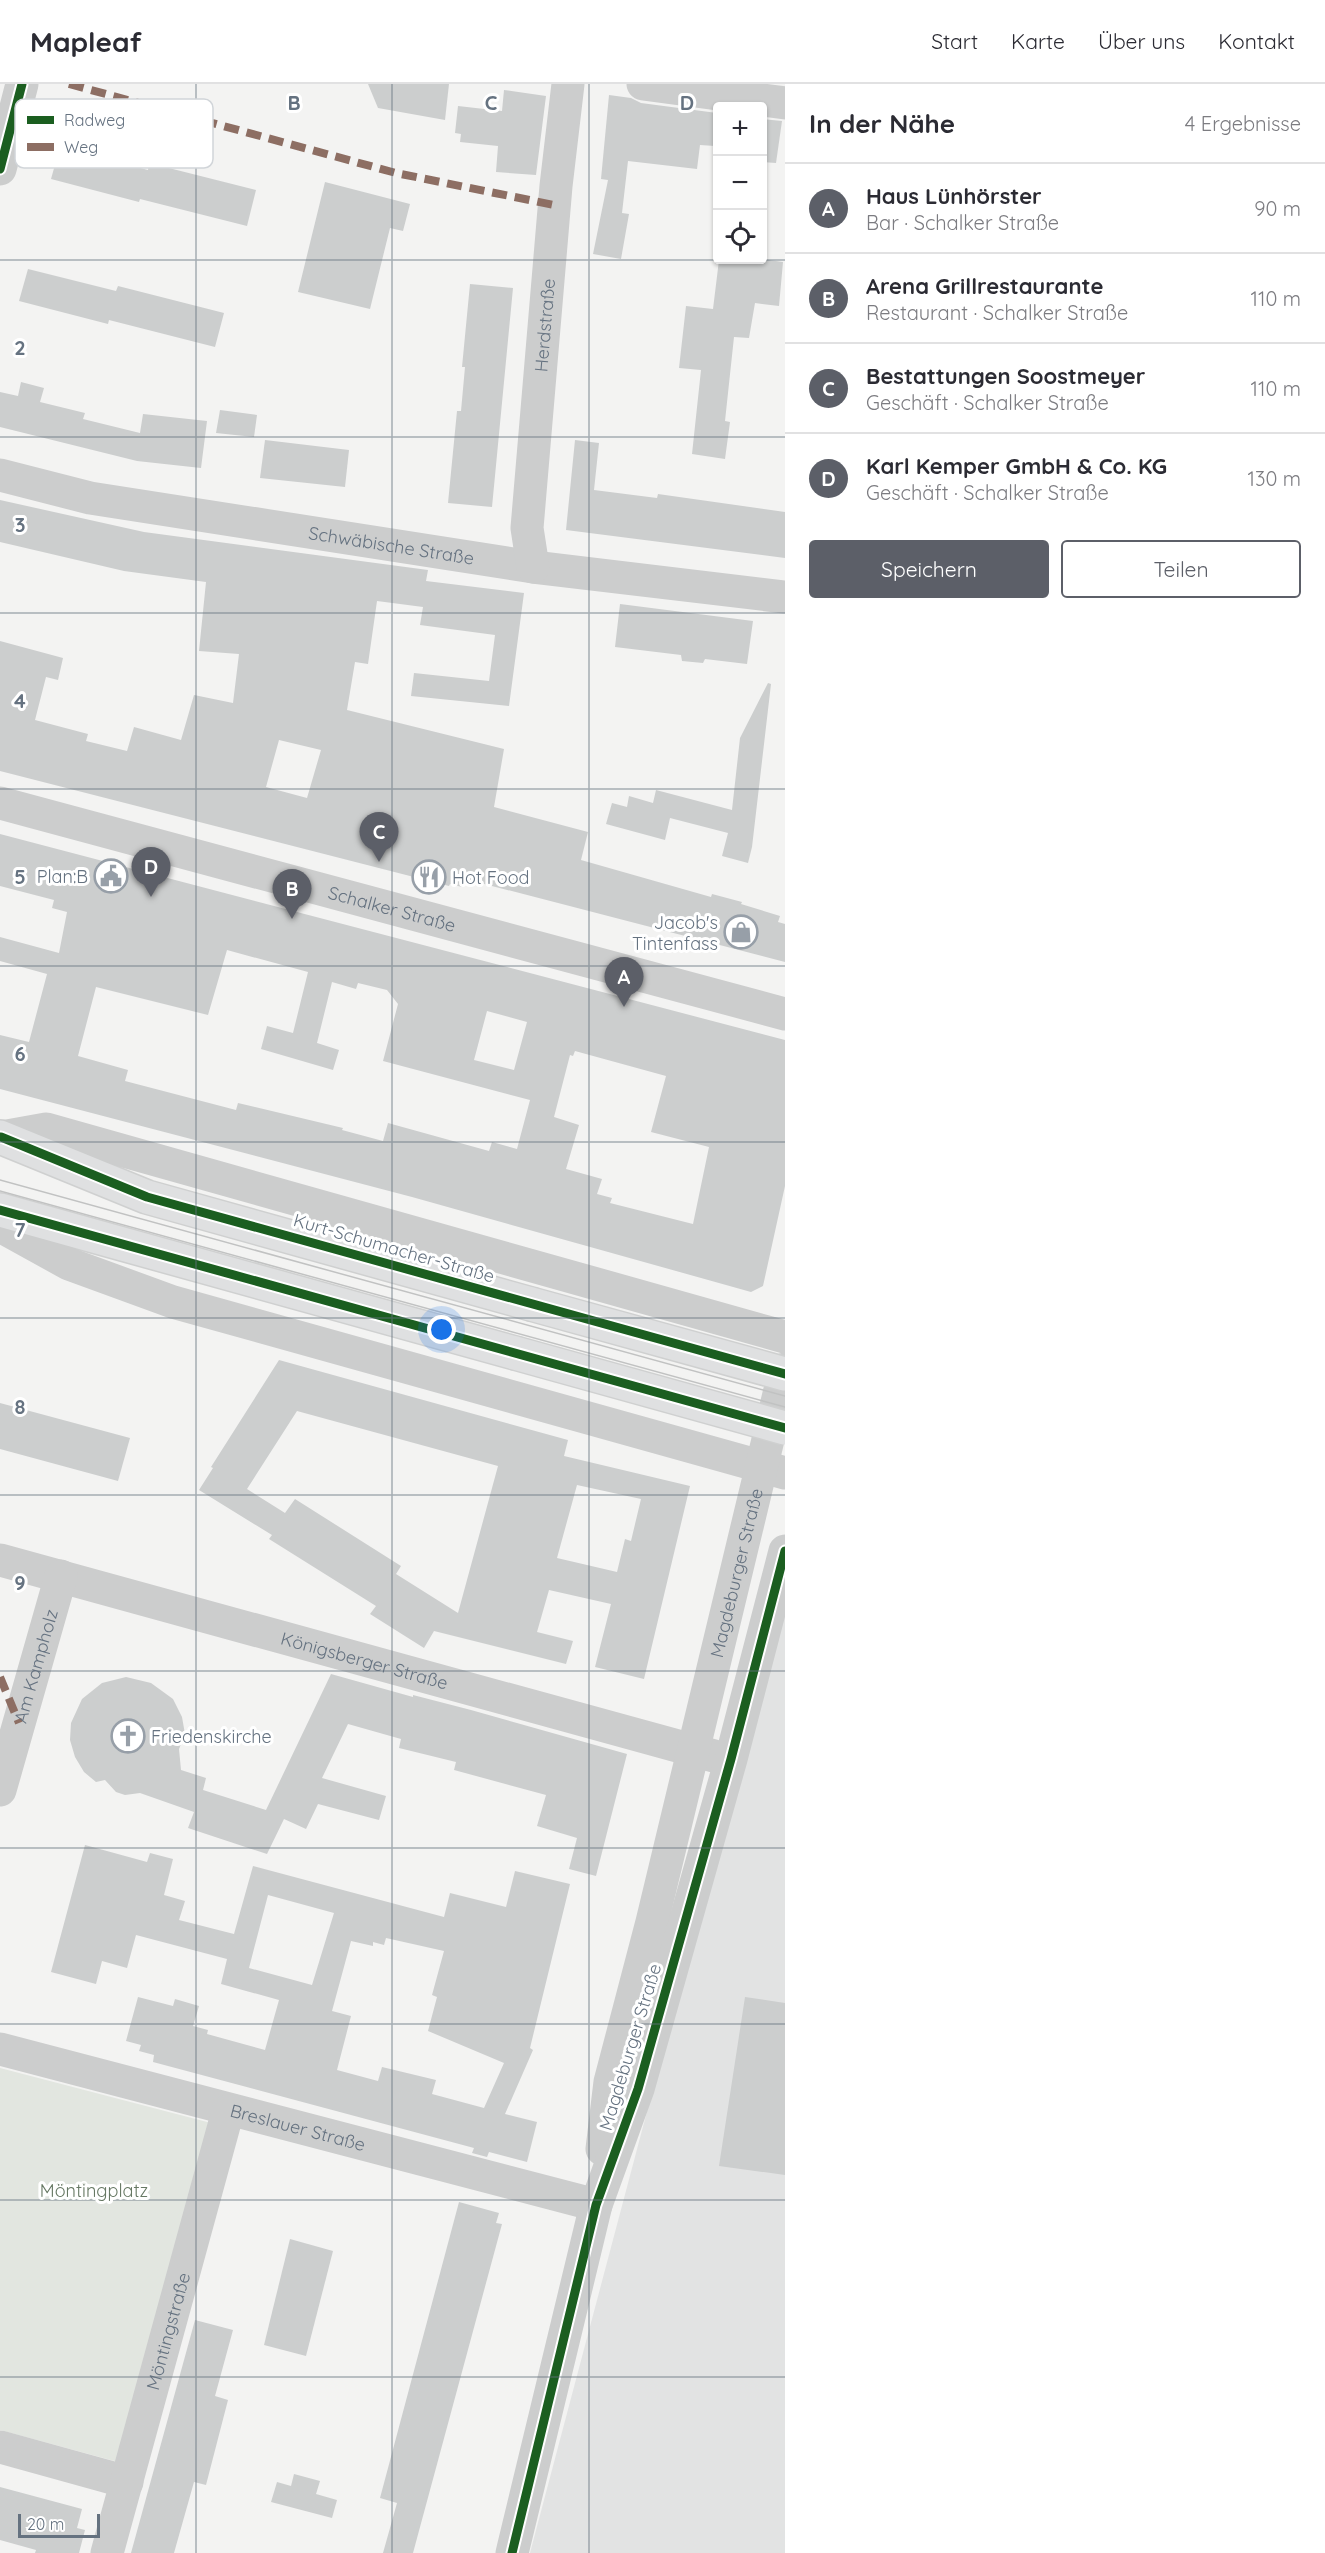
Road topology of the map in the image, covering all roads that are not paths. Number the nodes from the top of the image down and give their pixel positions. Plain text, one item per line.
1 (22, 84) edge
2 (568, 84) edge
3 (643, 84) edge
4 (18, 99) edge
5 (785, 103) edge
6 (15, 111) edge
7 (0, 169) edge
8 (0, 476) edge
9 (534, 567) junction
10 (785, 597) edge
11 (0, 803) edge
12 (785, 1014) edge
13 (0, 1137) edge
14 (0, 1210) edge
15 (0, 1227) edge
16 (785, 1337) edge
17 (785, 1369) edge
18 (785, 1374) edge
19 (785, 1428) edge
20 (773, 1470) edge
21 (785, 1551) edge
22 (0, 1560) edge
23 (61, 1576) junction
24 (693, 1752) junction
25 (731, 1759) junction
26 (0, 1790) edge
27 (0, 2049) edge
28 (228, 2111) junction
29 (596, 2205) junction
30 (0, 2447) edge
31 (127, 2482) junction
32 (107, 2553) edge
33 (512, 2553) edge

1 - 4 street
2 - 9 street, Herdstraße
3 - 5 street
6 - 7 street
8 - 9 street, Schwäbische Straße
9 - 10 street, Schwäbische Straße
11 - 12 street, Schalker Straße
13 - 16 street, Kurt-Schumacher-Straße
13 - 18 main road, Kurt-Schumacher-Straße, bridge
14 - 19 main road, bridge
15 - 20 street
17 - 20 street, Magdeburger Straße
20 - 24 street, Magdeburger Straße
21 - 25 street, Magdeburger Straße
22 - 23 street, Königsberger Straße
23 - 24 street, Königsberger Straße
23 - 26 street, Am Kampholz
24 - 25 street, Königsberger Straße
24 - 29 street, Magdeburger Straße
25 - 29 street, Magdeburger Straße
27 - 28 street, Breslauer Straße
28 - 29 street, Breslauer Straße
28 - 31 street, Möntingstraße
29 - 33 street, Magdeburger Straße
30 - 31 street
31 - 32 street, Möntingstraße

